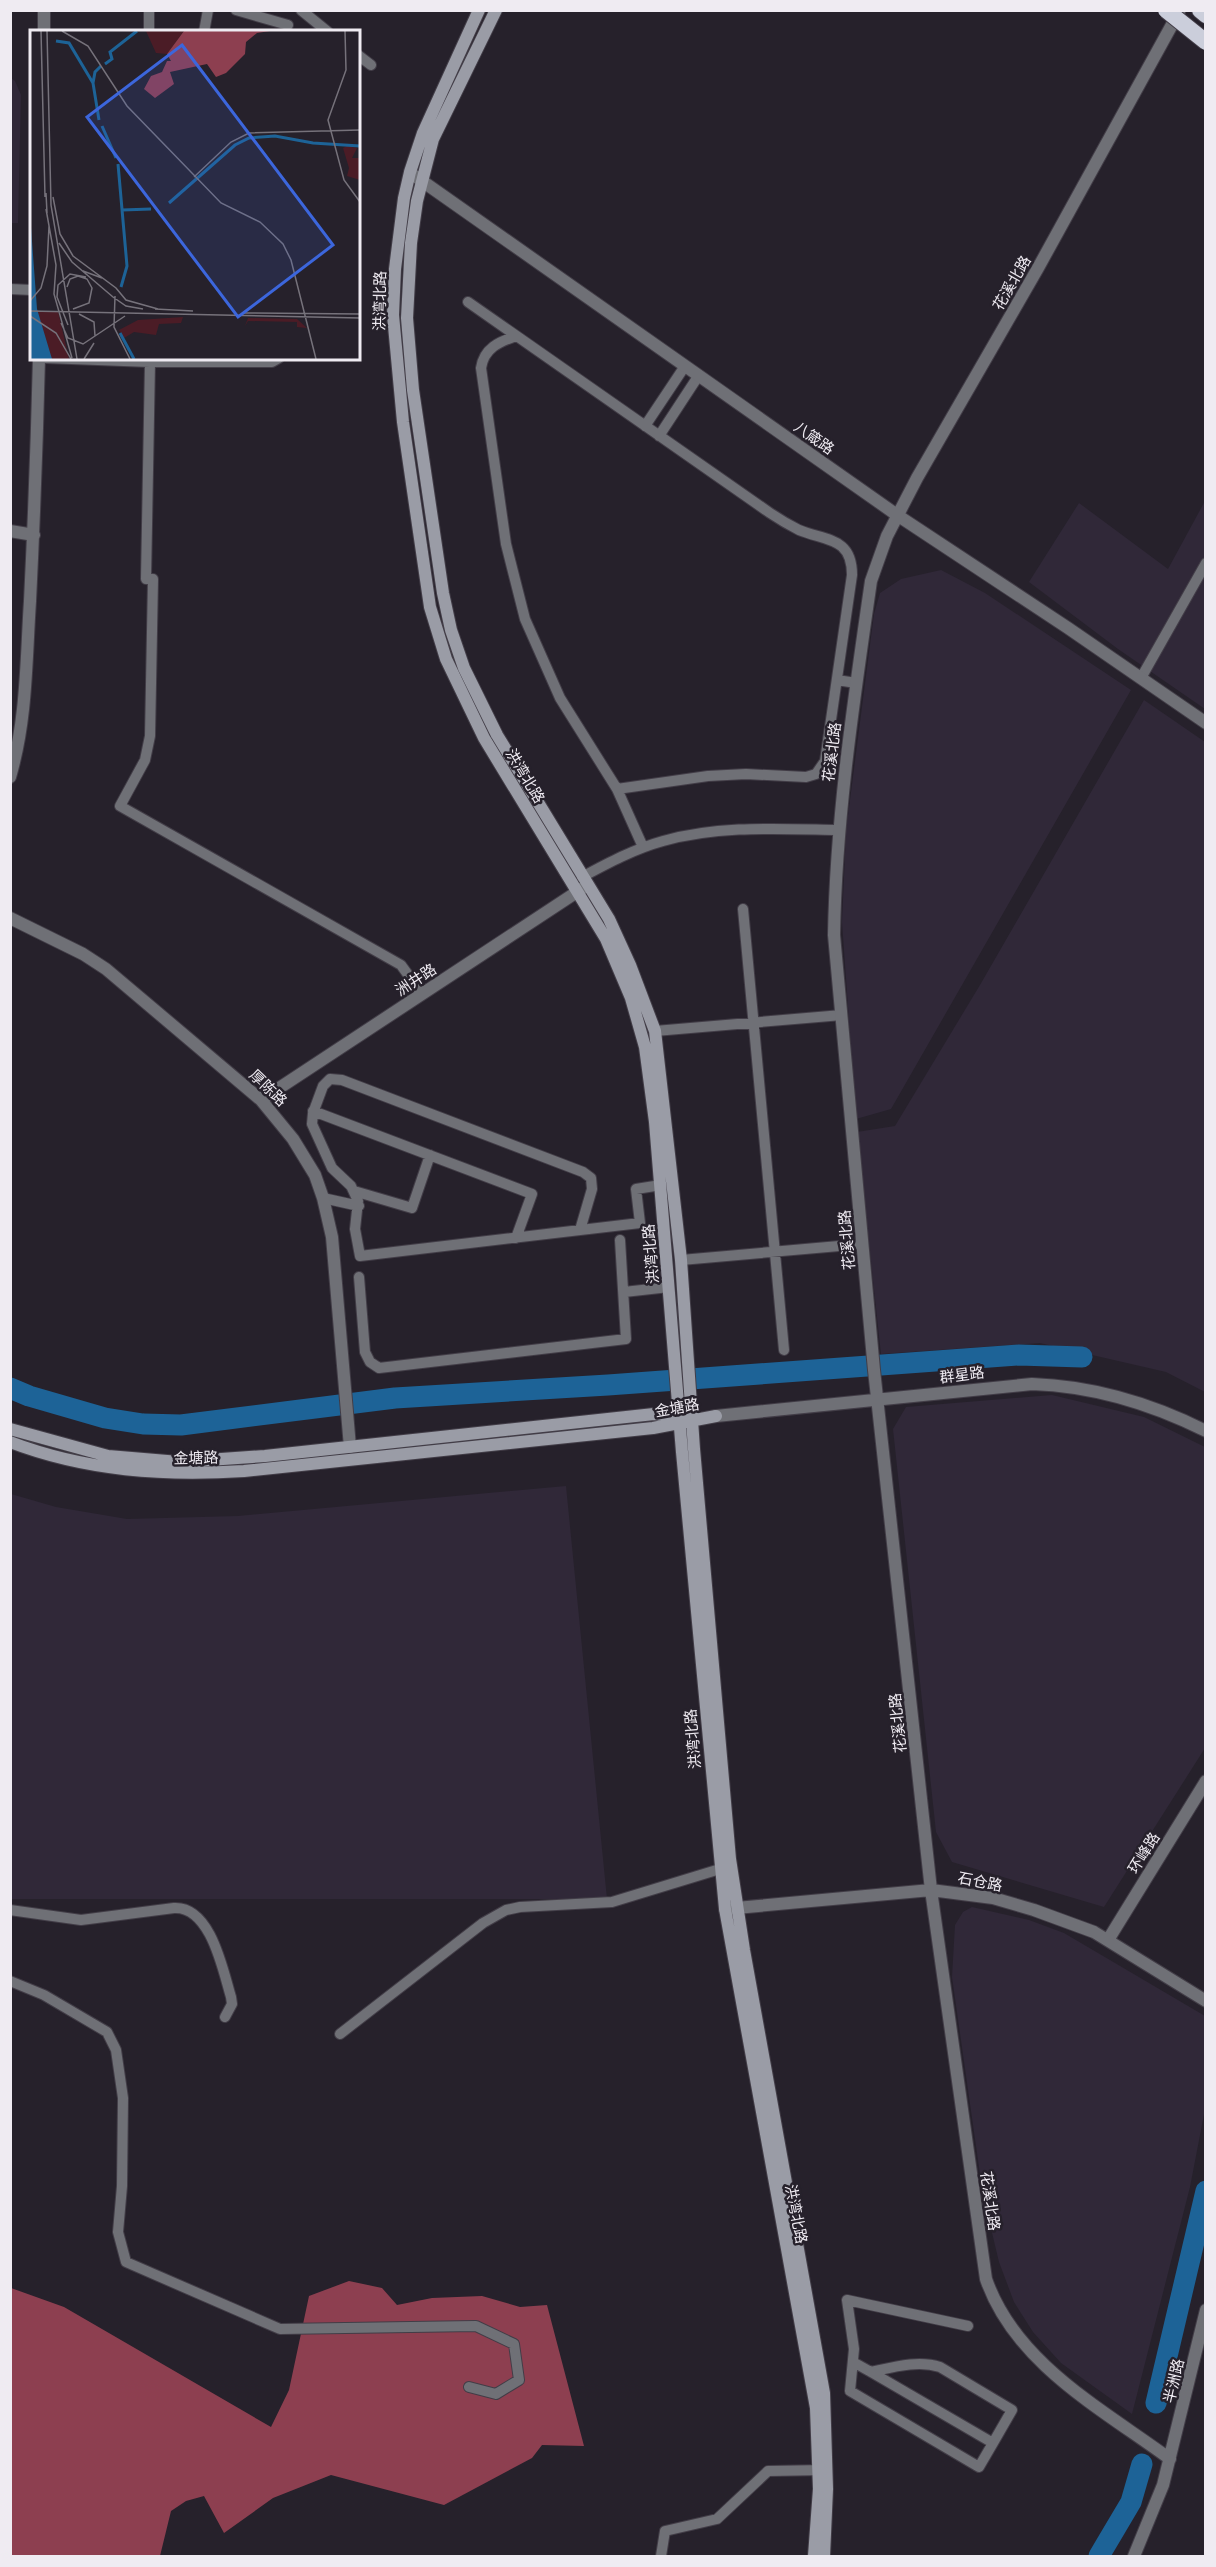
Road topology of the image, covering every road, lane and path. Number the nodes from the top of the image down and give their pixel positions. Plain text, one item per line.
1 (44, 10) edge
2 (149, 10) edge
3 (208, 10) edge
4 (236, 10) edge
5 (294, 10) edge
6 (300, 10) edge
7 (1155, 10) edge
8 (1179, 10) edge
9 (1200, 10) edge
10 (479, 11) edge
11 (493, 15) edge
12 (1206, 15) edge
13 (1169, 17) edge
14 (287, 28) edge
15 (44, 30) edge
16 (149, 30) edge
17 (204, 30) edge
18 (325, 30) edge
19 (1206, 42) edge
20 (1206, 50) edge
21 (360, 57) edge
22 (371, 65) dead end
23 (410, 172) junction
24 (421, 180) junction
25 (10, 289) edge
26 (30, 290) edge
27 (468, 302) dead end
28 (516, 336) junction
29 (39, 360) edge
30 (98, 360) edge
31 (195, 360) edge
32 (276, 360) edge
33 (150, 362) junction
34 (685, 366) junction
35 (699, 375) junction
36 (645, 426) junction
37 (658, 436) junction
38 (897, 515) junction
39 (10, 531) edge
40 (34, 535) junction
41 (1206, 563) edge
42 (1141, 678) junction
43 (837, 680) junction
44 (856, 683) junction
45 (834, 697) junction
46 (854, 699) junction
47 (1206, 723) edge
48 (10, 777) edge
49 (617, 789) junction
50 (839, 830) junction
51 (644, 848) junction
52 (583, 884) junction
53 (742, 909) dead end
54 (10, 918) edge
55 (422, 994) junction
56 (842, 1015) junction
57 (753, 1023) junction
58 (655, 1031) junction
59 (261, 1100) junction
60 (314, 1111) junction
61 (430, 1155) junction
62 (661, 1185) junction
63 (354, 1191) junction
64 (323, 1198) junction
65 (359, 1206) junction
66 (580, 1230) junction
67 (516, 1238) junction
68 (620, 1240) dead end
69 (862, 1244) junction
70 (774, 1251) junction
71 (681, 1260) junction
72 (359, 1277) dead end
73 (669, 1287) junction
74 (624, 1292) junction
75 (784, 1350) dead end
76 (683, 1385) junction
77 (877, 1401) junction
78 (716, 1416) joint
79 (687, 1420) junction
80 (10, 1430) edge
81 (1206, 1431) edge
82 (10, 1442) edge
83 (350, 1447) junction
84 (1206, 1781) edge
85 (720, 1869) junction
86 (931, 1890) junction
87 (731, 1908) junction
88 (10, 1910) edge
89 (1108, 1940) junction
90 (10, 1981) edge
91 (1206, 2001) edge
92 (225, 2017) dead end
93 (340, 2034) dead end
94 (1206, 2310) edge
95 (968, 2326) dead end
96 (853, 2362) junction
97 (871, 2372) junction
98 (469, 2386) dead end
99 (993, 2443) junction
100 (1170, 2459) junction
101 (823, 2470) junction
102 (662, 2556) edge
103 (814, 2556) edge
104 (824, 2556) edge
105 (1134, 2556) edge

1 - 15 street
2 - 16 street
3 - 17 street
4 - 14 street
5 - 14 street
6 - 18 street
7 - 13 main road
8 - 13 street, 花溪北路
9 - 12 highway
10 - 11 street
10 - 23 main road, 洪湾北路
11 - 24 main road, 洪湾北路
13 - 19 highway, bridge
13 - 20 main road
13 - 38 street, 花溪北路
21 - 22 street
23 - 24 street, 八箴路
23 - 52 main road, 洪湾北路
24 - 34 street, 八箴路
24 - 52 main road, 洪湾北路
25 - 26 street
27 - 28 street
28 - 36 street
28 - 49 street
29 - 40 street
30 - 33 street
31 - 32 street
31 - 33 street
33 - 55 street
34 - 35 street, 八箴路
34 - 36 street
35 - 37 street
35 - 38 street, 八箴路
36 - 37 street
37 - 43 street
38 - 42 street, 八箴路
38 - 44 street, 花溪北路
39 - 40 street
40 - 48 street
41 - 42 street
42 - 47 street, 八箴路
43 - 44 street
43 - 45 street
44 - 46 street, 花溪北路
45 - 46 street
45 - 49 street
46 - 50 street, 花溪北路
49 - 51 street
50 - 51 street
50 - 56 street, 花溪北路
51 - 52 street
52 - 55 street, 洲井路
52 - 58 main road, 洪湾北路
52 - 62 main road, 洪湾北路
53 - 57 street
54 - 59 street, 厚陈路
55 - 59 street, 洲井路
56 - 57 street
56 - 69 street, 花溪北路
57 - 58 street
57 - 70 street
58 - 71 main road, 洪湾北路
59 - 64 street, 厚陈路
60 - 61 street
60 - 63 street
60 - 66 street
61 - 63 street
61 - 67 street
62 - 66 street
62 - 73 main road, 洪湾北路
63 - 65 street
64 - 65 street
64 - 83 street, 厚陈路
65 - 67 street
66 - 67 street
68 - 74 street
69 - 70 street
69 - 77 street, 花溪北路
70 - 71 street
70 - 75 street
71 - 76 main road, 洪湾北路
72 - 74 street
73 - 74 street
73 - 76 main road, 洪湾北路
76 - 79 main road, 洪湾北路
77 - 78 street, 群星路
77 - 81 street, 群星路
77 - 86 street, 花溪北路
78 - 79 main road, 金塘路
79 - 82 main road, 金塘路
79 - 83 main road, 金塘路
79 - 85 main road, 洪湾北路
79 - 87 main road, 洪湾北路
80 - 83 main road, 金塘路
84 - 89 street, 环峰路
85 - 87 main road, 洪湾北路
85 - 93 street
86 - 87 street, 石仓路
86 - 89 street, 石仓路
86 - 100 street, 花溪北路
87 - 101 main road, 洪湾北路
88 - 92 street
89 - 91 street, 石仓路
90 - 98 street
94 - 100 street, 半洲路
95 - 96 street
96 - 97 street
96 - 99 street
97 - 99 street
97 - 99 street
100 - 105 street, 半洲路
101 - 102 street
101 - 103 main road, 洪湾北路
101 - 104 main road, 洪湾北路

